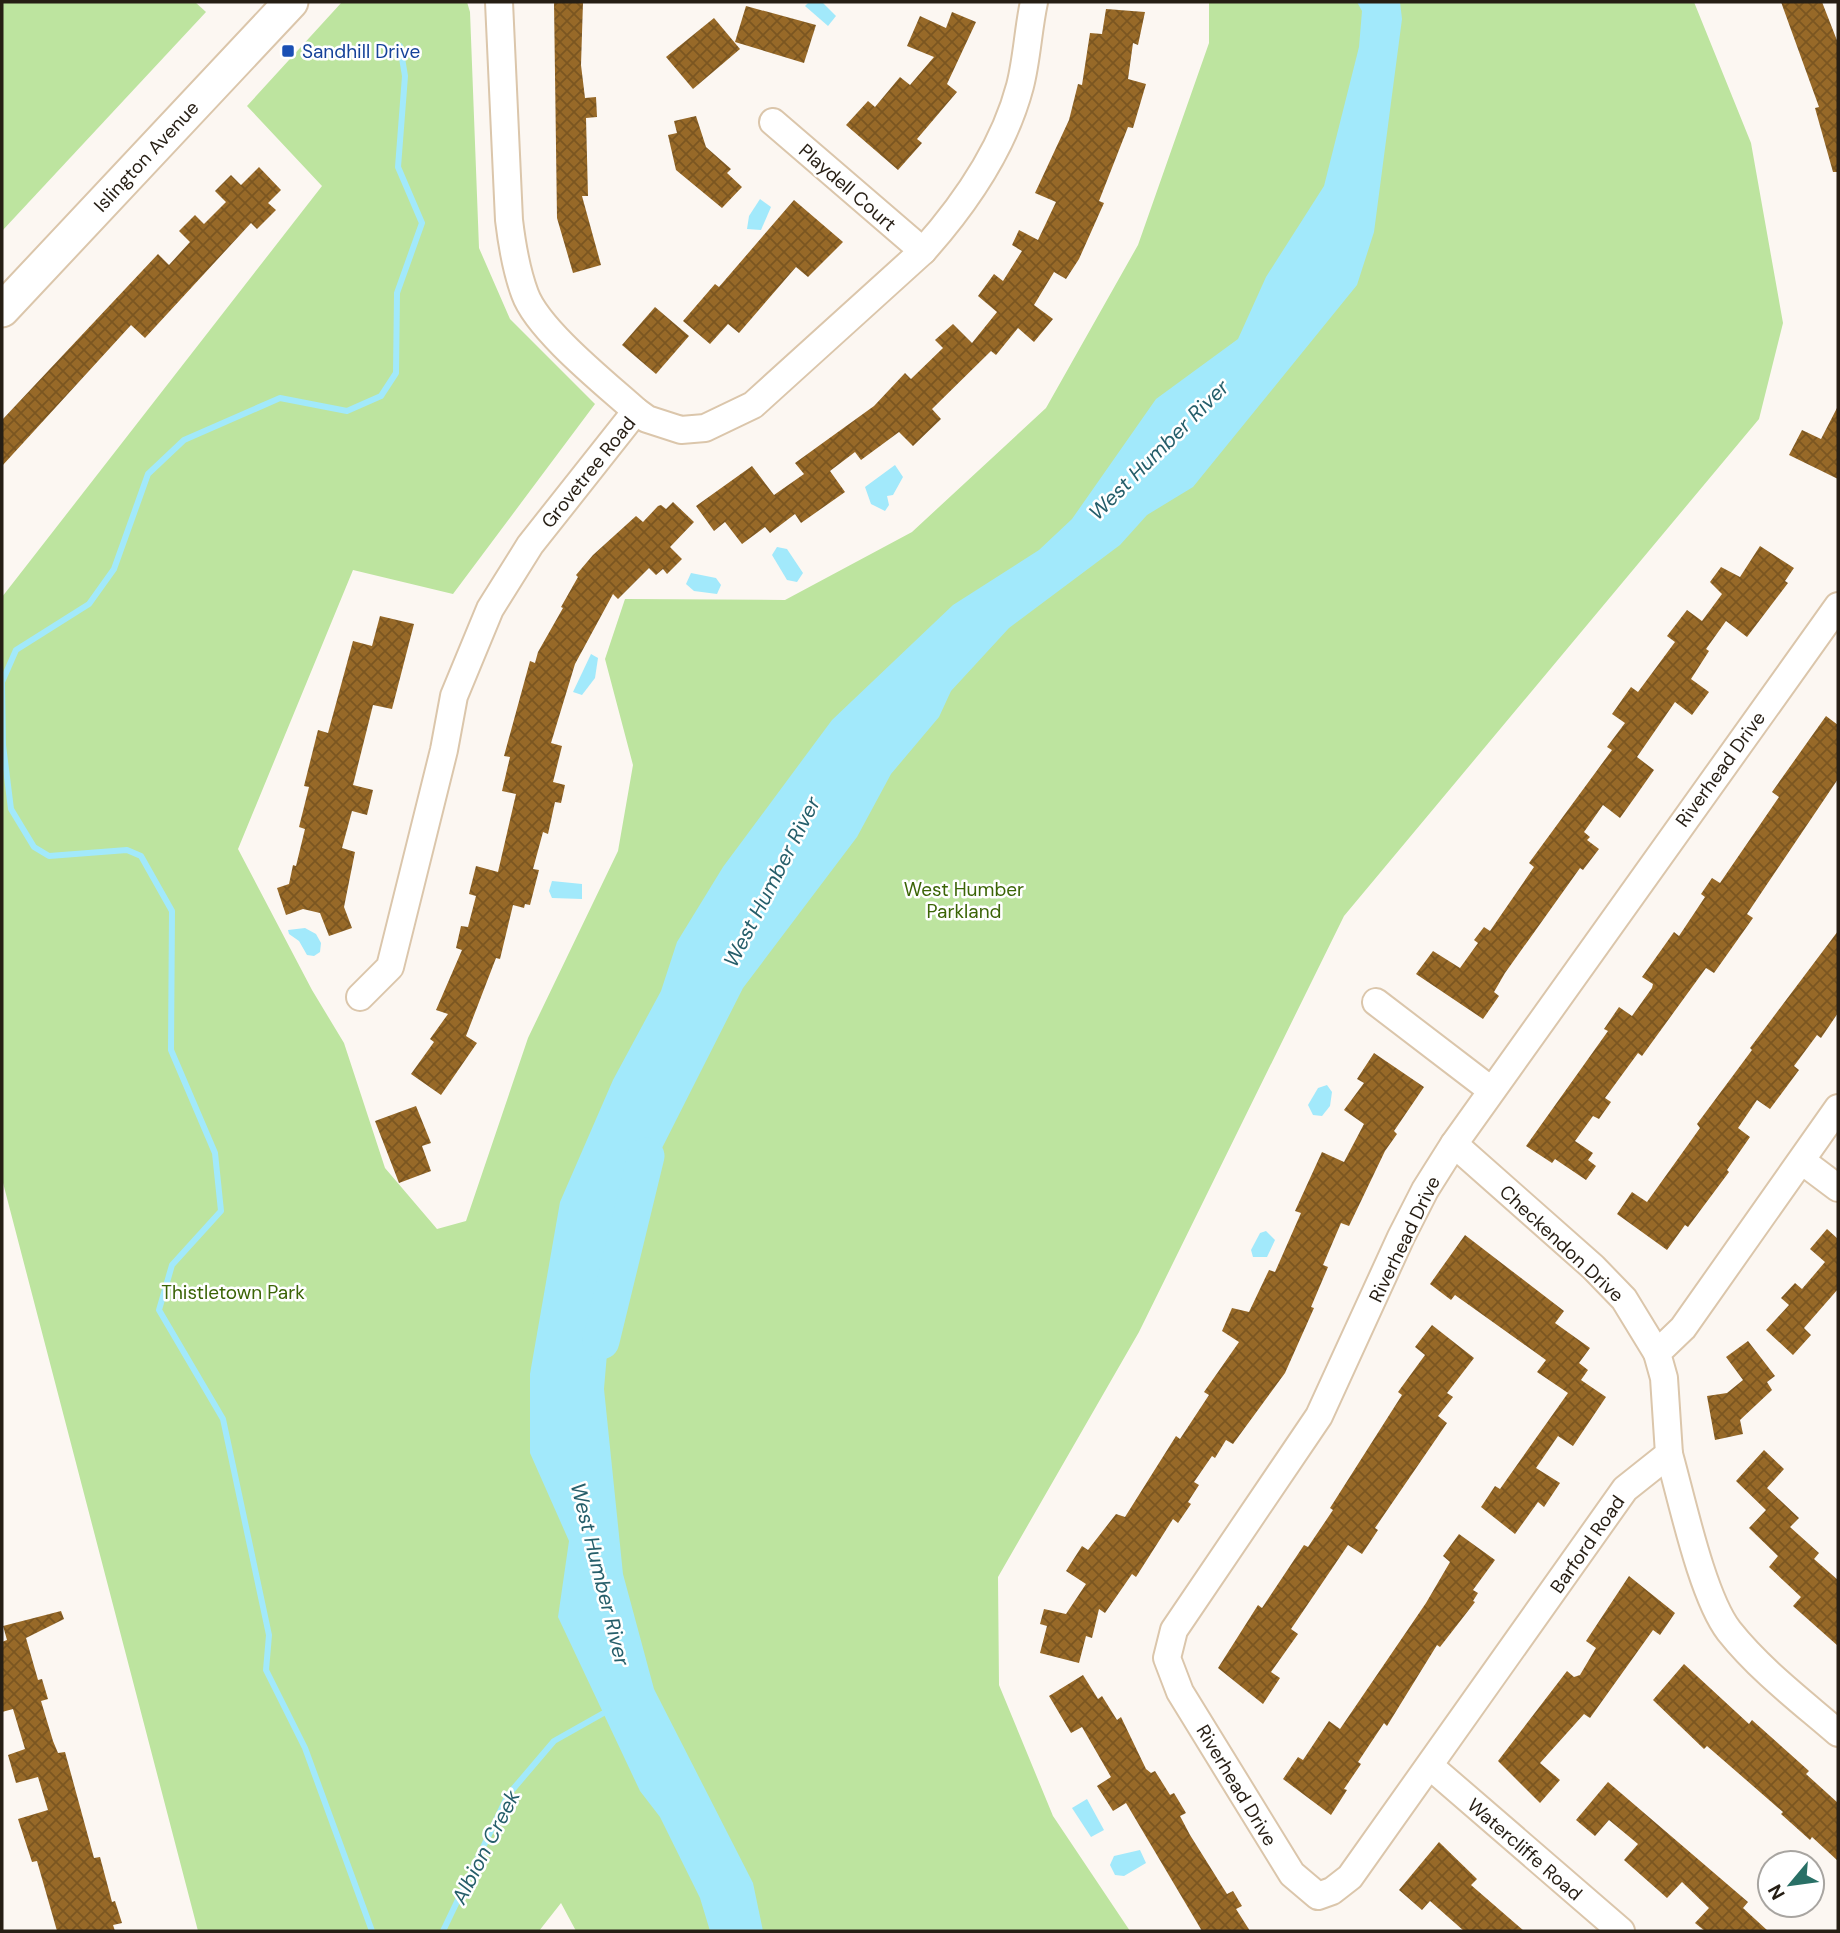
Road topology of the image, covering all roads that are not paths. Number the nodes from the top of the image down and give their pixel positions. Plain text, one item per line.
1 (290, 2) edge
2 (499, 2) edge
3 (1034, 2) edge
4 (773, 122) dead end
5 (923, 251) junction
6 (2, 310) edge
7 (636, 411) junction
8 (1838, 606) edge
9 (360, 997) dead end
10 (1376, 1002) dead end
11 (1491, 1090) junction
12 (1838, 1108) edge
13 (1454, 1144) junction
14 (1802, 1161) junction
15 (1838, 1188) edge
16 (1657, 1353) junction
17 (1668, 1454) junction
18 (1838, 1733) edge
19 (1430, 1766) junction
20 (1318, 1896) joint
21 (1621, 1931) edge

1 - 6 main road, Islington Avenue
2 - 7 street
3 - 5 street, Grovetree Road
4 - 5 street, Playdell Court
5 - 7 street, Grovetree Road
7 - 9 street, Grovetree Road
8 - 11 street, Riverhead Drive
10 - 11 street
11 - 13 street, Riverhead Drive
12 - 14 street
13 - 16 street, Checkendon Drive
13 - 20 street, Riverhead Drive
14 - 15 street
14 - 16 street
16 - 17 street
17 - 18 street
17 - 19 street, Barford Road
19 - 20 street, Barford Road
19 - 21 street, Watercliffe Road

